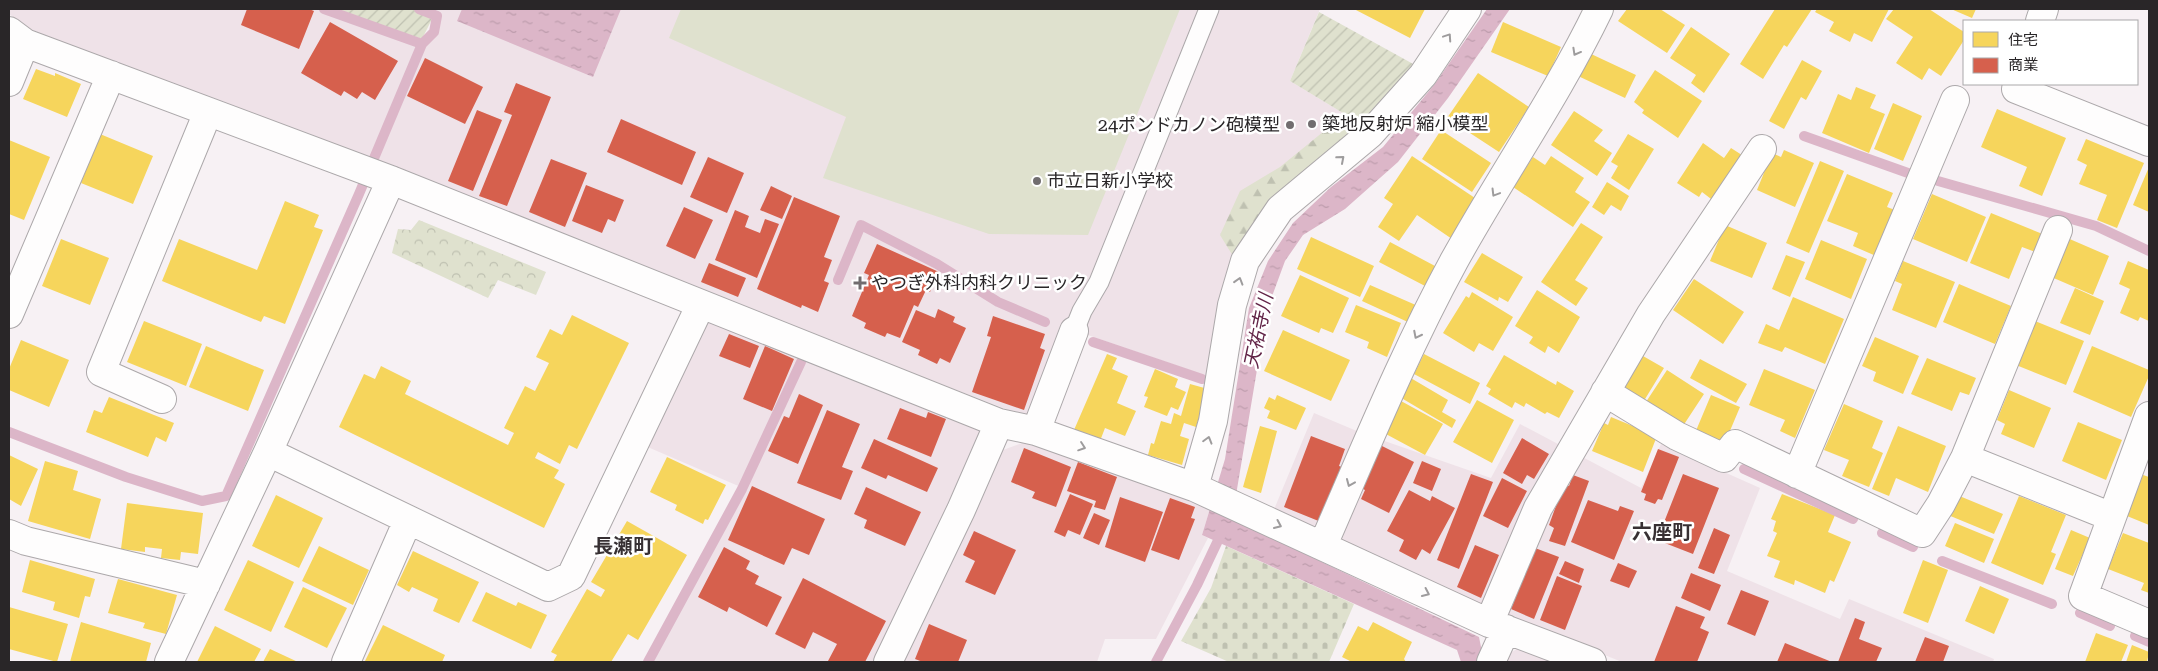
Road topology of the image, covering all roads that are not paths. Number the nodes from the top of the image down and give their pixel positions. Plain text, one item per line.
1 (1209, 9) edge
2 (1467, 9) edge
3 (1599, 9) edge
4 (17, 37) edge
5 (111, 75) junction
6 (9, 82) edge
7 (2018, 85) edge
8 (1955, 100) dead end
9 (208, 112) junction
10 (2149, 142) edge
11 (1762, 149) dead end
12 (386, 178) junction
13 (2058, 230) dead end
14 (701, 304) junction
15 (9, 314) edge
16 (1074, 331) joint
17 (1605, 392) junction
18 (162, 399) dead end
19 (2149, 416) edge
20 (999, 423) junction
21 (1036, 431) junction
22 (268, 452) junction
23 (1965, 458) junction
24 (1797, 474) junction
25 (1214, 496) junction
26 (2112, 517) junction
27 (408, 520) junction
28 (9, 534) edge
29 (1323, 545) junction
30 (206, 584) junction
31 (2149, 624) edge
32 (1497, 626) junction
33 (169, 662) edge
34 (346, 662) edge
35 (888, 662) edge
36 (1491, 662) edge
37 (1592, 662) edge

1 - 16 lane
25 -> 2 street
3 -> 29 street
4 - 5 street
4 - 6 street
5 - 9 street
5 - 15 street
7 - 10 street
8 - 24 street
9 - 12 street
9 - 18 street
11 - 17 street
12 - 14 street
12 - 22 street
13 - 23 street
14 - 20 street
14 - 27 street
16 - 21 street
17 - 24 street
17 - 32 street
19 - 26 street
20 - 21 street
20 - 35 street
21 -> 25 street
22 - 27 street
22 - 30 street
23 - 24 street
23 - 26 street
25 -> 29 street
26 - 31 street
27 - 34 street
28 - 30 street
29 -> 32 street
30 - 33 street
32 - 36 street
32 - 37 street

